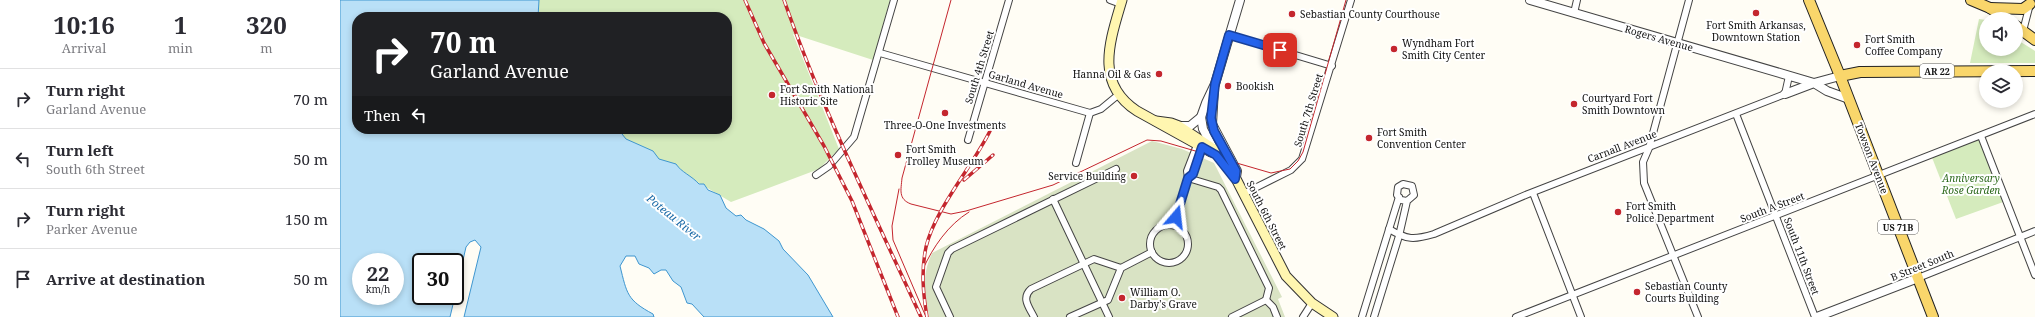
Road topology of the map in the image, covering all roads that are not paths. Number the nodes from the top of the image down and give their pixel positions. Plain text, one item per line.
1 (894, 0) edge
2 (1009, 0) edge
3 (1110, 0) edge
4 (1240, 0) edge
5 (1351, 0) edge
6 (1530, 0) edge
7 (1577, 0) edge
8 (1689, 0) edge
9 (1809, 0) edge
10 (1971, 0) edge
11 (1122, 2) edge
12 (2031, 2) edge
13 (1990, 8) junction
14 (1996, 12) edge
15 (1574, 13) junction
16 (2023, 20) edge
17 (2023, 32) edge
18 (1229, 35) junction
19 (2035, 40) edge
20 (1676, 43) junction
21 (880, 53) junction
22 (1332, 66) junction
23 (2035, 71) edge
24 (1788, 76) junction
25 (1840, 76) junction
26 (1814, 83) junction
27 (984, 84) junction
28 (1215, 84) junction
29 (1785, 94) junction
30 (1118, 95) junction
31 (1849, 99) junction
32 (1090, 113) junction
33 (1736, 114) junction
34 (2035, 114) edge
35 (1201, 117) junction
36 (1156, 122) junction
37 (1179, 126) junction
38 (1981, 136) junction
39 (968, 140) dead end
40 (1199, 144) junction
41 (1211, 146) junction
42 (1649, 148) junction
43 (1216, 155) junction
44 (1076, 163) dead end
45 (1116, 169) dead end
46 (816, 175) dead end
47 (1879, 176) junction
48 (1188, 178) junction
49 (1235, 179) junction
50 (1533, 193) junction
51 (1243, 194) junction
52 (1399, 197) junction
53 (1053, 199) junction
54 (1407, 201) junction
55 (1775, 216) junction
56 (1174, 225) junction
57 (1389, 229) junction
58 (2035, 231) edge
59 (1400, 236) junction
60 (2020, 237) junction
61 (1152, 252) junction
62 (1674, 256) junction
63 (1083, 263) junction
64 (1121, 268) junction
65 (2035, 275) edge
66 (1918, 278) junction
67 (1573, 296) junction
68 (1266, 300) junction
69 (1102, 303) junction
70 (1312, 303) junction
71 (1236, 316) edge
72 (950, 317) edge
73 (1034, 317) edge
74 (1070, 317) edge
75 (1109, 317) edge
76 (1277, 317) edge
77 (1303, 317) edge
78 (1333, 317) edge
79 (1362, 317) edge
80 (1374, 317) edge
81 (1516, 317) edge
82 (1581, 317) edge
83 (1698, 317) edge
84 (1816, 317) edge
85 (1933, 317) edge

1 - 21 street
2 - 27 street, South 4th Street
3 - 11 street
4 - 18 street, South 6th Street
5 - 22 street, South 7th Street
6 - 15 street, Rogers Avenue
7 - 15 street
8 - 20 street
9 - 25 main road, Towson Avenue / US 71B
10 - 13 main road
11 - 30 main road
12 - 13 main road
12 - 16 street
13 - 14 main road
15 - 20 street, Rogers Avenue
17 - 19 main road
18 - 22 street
18 - 28 street, South 6th Street
20 - 24 street, Rogers Avenue
20 - 42 street
21 - 27 street, Garland Avenue
21 - 46 street
22 - 51 street, South 7th Street
23 - 25 main road, AR 22
24 - 26 street
24 - 29 street
25 - 26 street
25 - 31 main road, Towson Avenue / US 71B
26 - 29 street
26 - 31 street
27 - 32 street, Garland Avenue
27 - 39 street, South 4th Street
28 - 35 street, South 6th Street
28 - 49 street, South 6th Street
29 - 33 street, Carnall Avenue
30 - 32 street
30 - 36 main road
31 - 47 main road, Towson Avenue / US 71B
32 - 44 street
33 - 42 street, Carnall Avenue
33 - 55 street, South 11th Street
34 - 38 street, South A Street
35 - 37 street
35 - 40 street, South 6th Street
35 - 41 street
36 - 37 main road
36 - 40 main road
37 - 40 main road
38 - 47 street, South A Street
38 - 60 street
40 - 41 main road
40 - 43 main road
40 - 48 street
41 - 43 street
41 - 49 main road
42 - 50 street, Carnall Avenue
42 - 62 street
43 - 49 main road
45 - 53 street
47 - 55 street, South A Street
47 - 66 main road, Towson Avenue / US 71B
48 - 56 street
48 - 68 street
49 - 51 main road, South 6th Street
50 - 59 street, Carnall Avenue
50 - 67 street
51 - 70 main road, South 6th Street
52 - 54 street
52 - 54 street
52 - 57 street
53 - 63 street
53 - 72 street
54 - 59 street
55 - 62 street, South A Street
55 - 84 street, South 11th Street
56 - 61 street
56 - 61 street
57 - 59 street, Carnall Avenue
57 - 79 street
58 - 60 street, B Street South
59 - 80 street
60 - 65 street
60 - 66 street, B Street South
61 - 64 street
62 - 67 street, South A Street
62 - 83 street
63 - 64 street
63 - 69 street
63 - 73 street
64 - 69 street
66 - 84 street, B Street South
66 - 85 main road, Towson Avenue / US 71B
67 - 81 street, South A Street
67 - 82 street
68 - 71 street
68 - 76 street
69 - 74 street
69 - 75 street
70 - 77 street
70 - 78 main road

